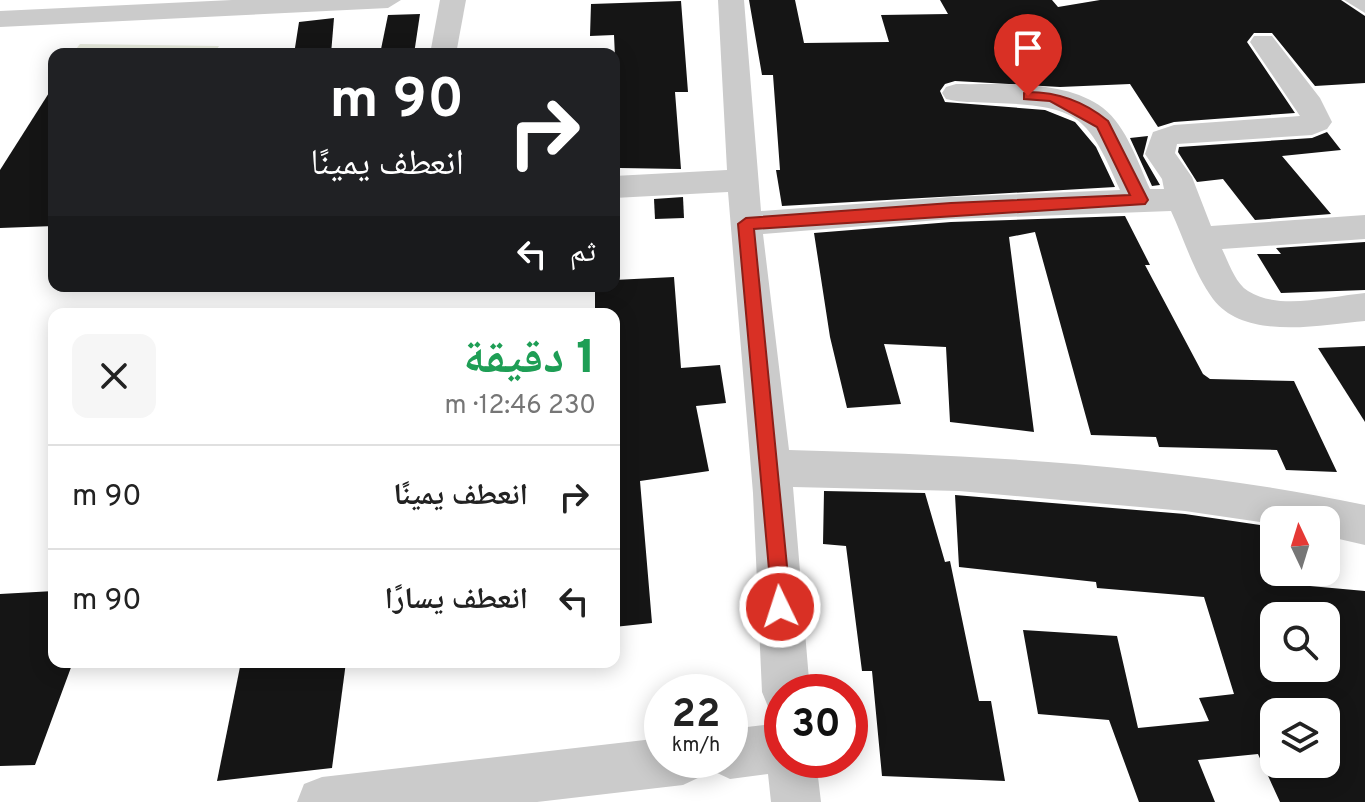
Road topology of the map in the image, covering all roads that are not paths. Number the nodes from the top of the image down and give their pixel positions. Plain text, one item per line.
1 (388, 0) edge
2 (453, 0) edge
3 (731, 0) edge
4 (1357, 0) edge
5 (310, 1) edge
6 (1365, 5) edge
7 (0, 19) edge
8 (1263, 42) dead end
9 (444, 48) edge
10 (956, 93) dead end
11 (745, 180) junction
12 (620, 187) edge
13 (1182, 199) junction
14 (1140, 200) junction
15 (746, 224) junction
16 (1365, 227) edge
17 (1199, 239) junction
18 (1365, 307) edge
19 (771, 468) junction
20 (1365, 525) edge
21 (785, 674) edge
22 (644, 765) edge
23 (793, 778) edge
24 (322, 802) edge
25 (796, 802) edge

1 - 5 street
2 - 9 street
3 - 11 street
4 - 6 street
5 - 7 street
8 - 13 street
10 - 14 street
11 - 12 street
11 - 15 street
13 - 14 street
13 - 17 street
14 - 15 street
15 - 19 street
16 - 17 street
17 - 18 street
19 - 20 street
19 - 21 street
22 - 24 street
23 - 25 street

